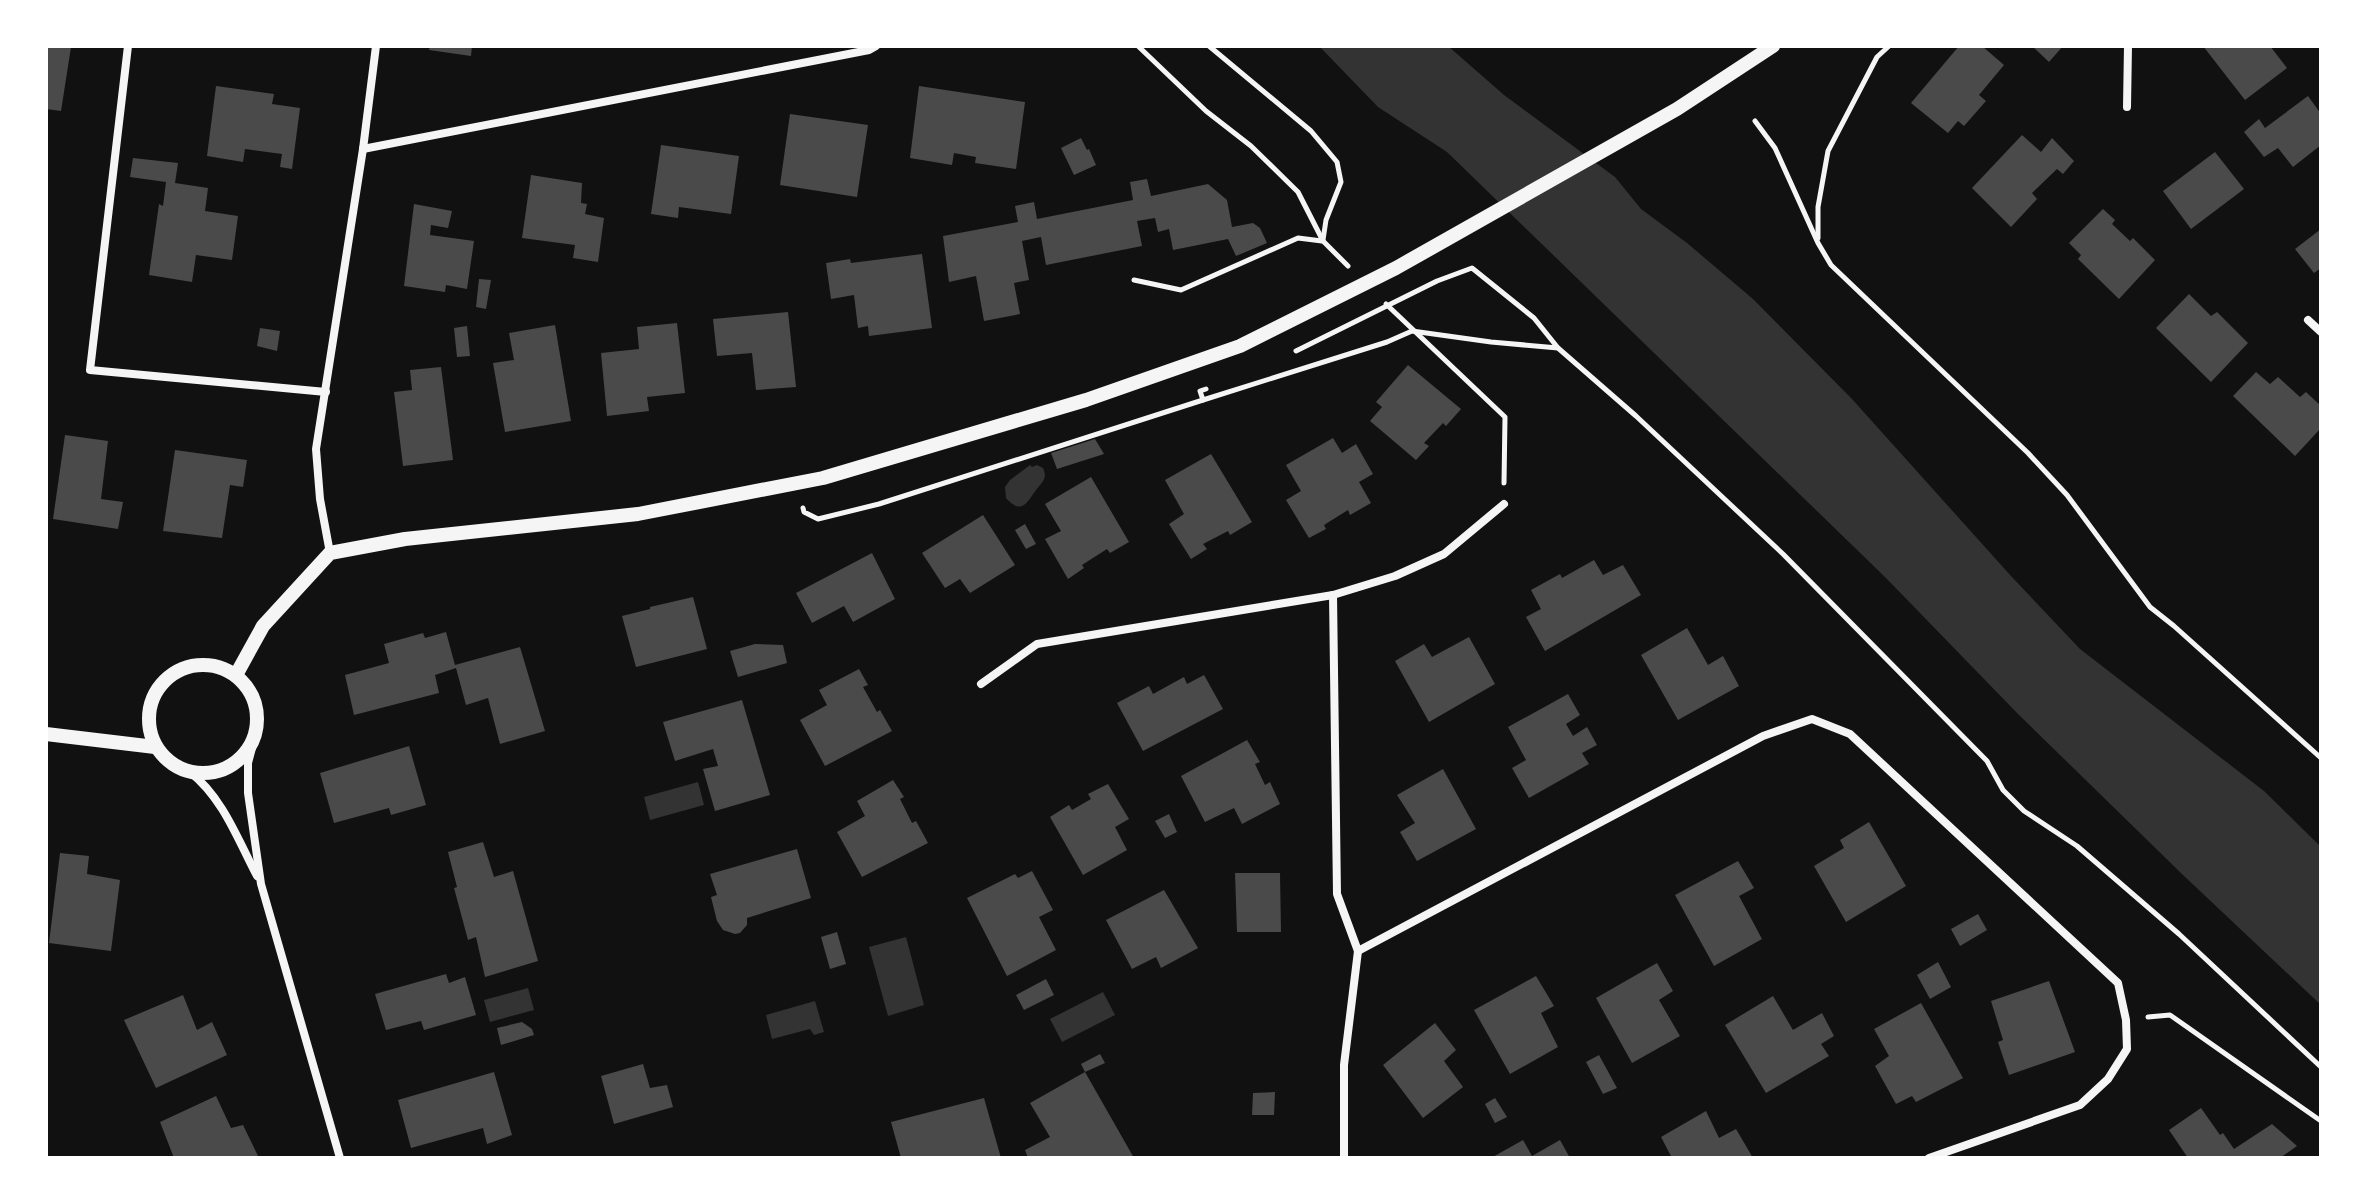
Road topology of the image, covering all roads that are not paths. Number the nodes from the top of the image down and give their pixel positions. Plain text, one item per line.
1 (128, 46) edge
2 (376, 46) edge
3 (876, 46) edge
4 (1773, 46) edge
5 (2128, 46) edge
6 (2127, 107) dead end
7 (363, 149) junction
8 (2308, 320) dead end
9 (2321, 332) edge
10 (326, 392) junction
11 (1504, 504) road end
12 (330, 553) junction
13 (1333, 595) junction
14 (236, 675) junction
15 (981, 684) dead end
16 (257, 729) junction
17 (46, 734) edge
18 (155, 747) junction
19 (190, 772) junction
20 (261, 884) junction
21 (1358, 951) junction
22 (340, 1158) edge
23 (1344, 1158) edge
24 (1929, 1158) edge

1 - 10 street
2 - 7 street
3 - 7 street
4 - 12 street
5 - 6 street
7 - 10 street
8 - 9 street
10 - 12 street
11 - 13 street
12 - 14 street
13 - 15 street
13 - 21 street
14 - 16 street
14 - 18 street
16 - 19 street
16 - 20 street
17 - 18 street
18 - 19 street
19 - 20 street
20 - 22 street
21 - 23 street
21 - 24 street

